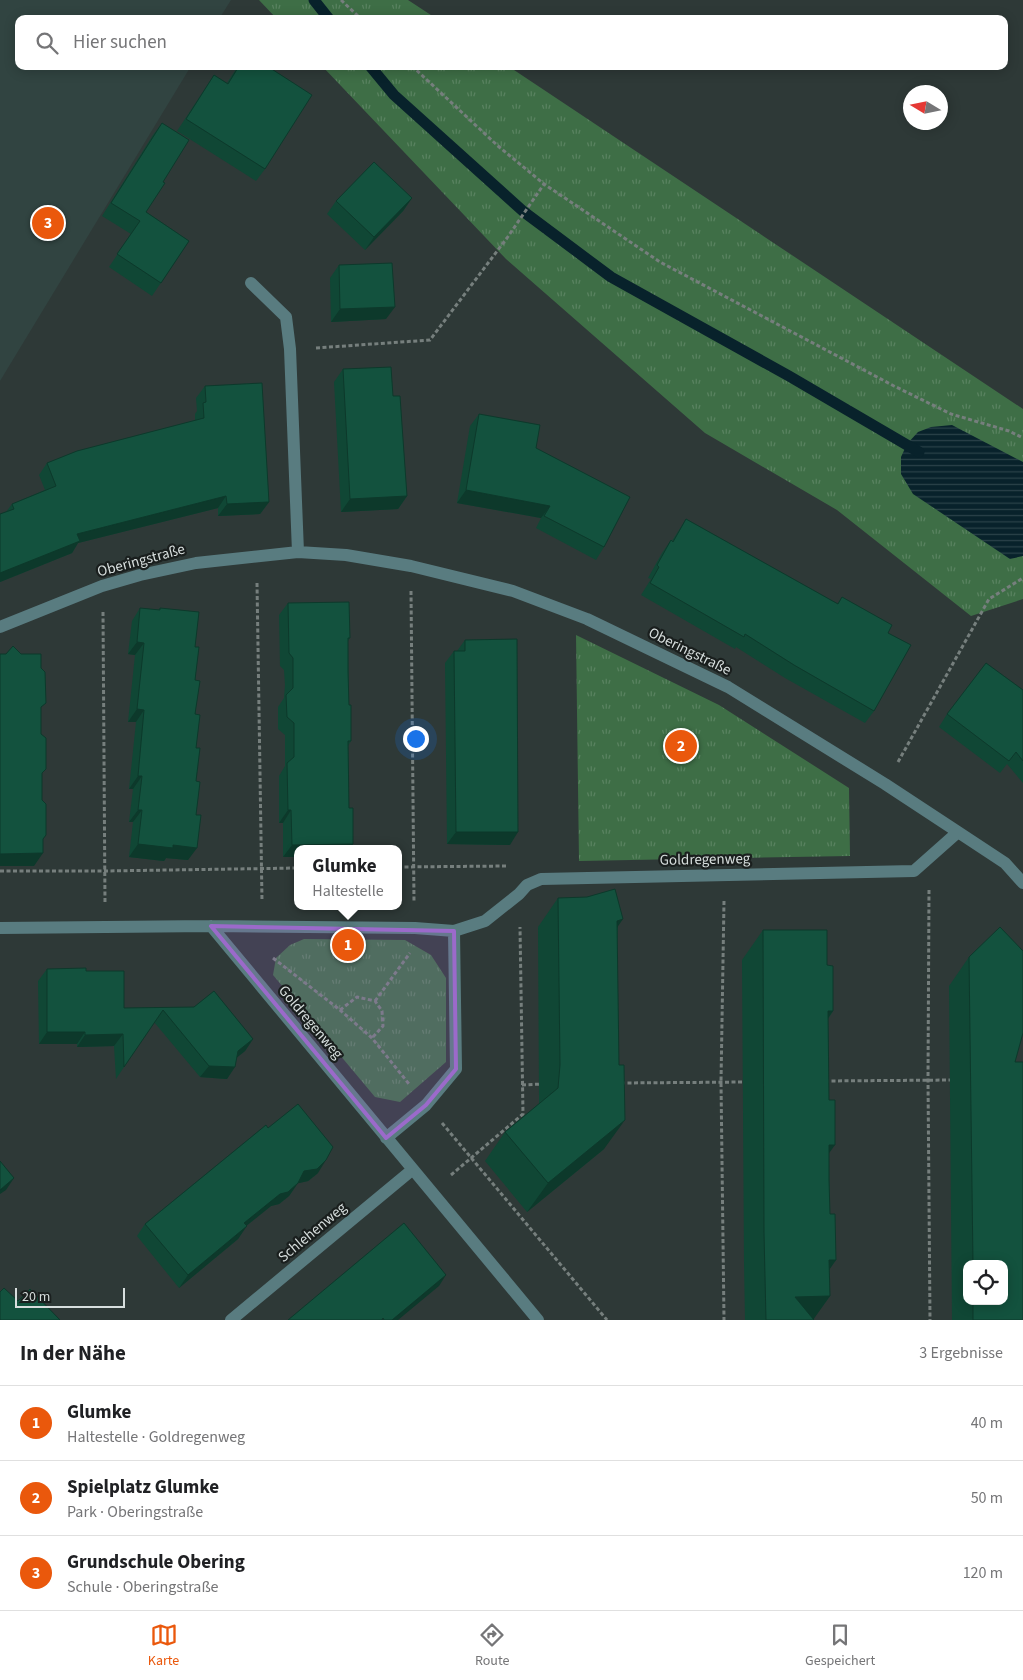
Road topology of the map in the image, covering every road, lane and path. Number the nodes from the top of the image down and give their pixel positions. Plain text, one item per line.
1 (342, 0) edge
2 (357, 15) edge
3 (416, 70) edge
4 (544, 184) junction
5 (251, 283) dead end
6 (290, 349) junction
7 (1023, 438) edge
8 (298, 552) junction
9 (257, 555) junction
10 (411, 566) junction
11 (1023, 578) edge
12 (102, 586) junction
13 (0, 627) edge
14 (885, 784) junction
15 (958, 832) junction
16 (930, 857) junction
17 (402, 867) edge
18 (413, 867) junction
19 (294, 868) edge
20 (260, 869) junction
21 (0, 871) edge
22 (105, 871) junction
23 (724, 875) junction
24 (541, 879) junction
25 (1023, 882) edge
26 (519, 894) junction
27 (104, 926) junction
28 (210, 926) junction
29 (0, 928) edge
30 (454, 931) junction
31 (340, 1010) dead end
32 (372, 1038) dead end
33 (928, 1080) junction
34 (957, 1080) dead end
35 (820, 1081) edge
36 (721, 1082) junction
37 (750, 1082) dead end
38 (542, 1084) dead end
39 (612, 1084) edge
40 (522, 1085) junction
41 (386, 1138) junction
42 (412, 1170) junction
43 (431, 1193) junction
44 (231, 1320) edge
45 (538, 1320) edge
46 (724, 1320) edge
47 (930, 1320) edge

1 - 2 path
3 - 4 path
4 - 6 path
4 - 7 path
5 - 6 street
6 - 8 street
8 - 9 street, Oberingstraße
8 - 10 street, Oberingstraße
9 - 12 street, Oberingstraße
9 - 20 path
10 - 14 street, Oberingstraße
10 - 18 path
11 - 14 path
12 - 13 street, Oberingstraße
12 - 22 path
14 - 15 street, Oberingstraße
15 - 16 street, Goldregenweg
15 - 25 street, Oberingstraße
16 - 23 street, Goldregenweg
16 - 33 path
17 - 18 path
18 - 24 path
19 - 20 path
20 - 22 path
21 - 22 path
22 - 27 path
23 - 24 street, Goldregenweg
23 - 36 path
24 - 26 street
26 - 30 street
26 - 40 path
27 - 28 street
27 - 29 street
28 - 30 street
28 - 41 street, Goldregenweg
30 - 41 street
31 - 32 path
33 - 34 path
33 - 35 path
33 - 47 path
36 - 37 path
36 - 39 path
36 - 46 path
38 - 40 path
40 - 43 path
41 - 42 street, Goldregenweg
42 - 43 street, Goldregenweg
42 - 44 street, Schlehenweg
43 - 45 street, Goldregenweg

